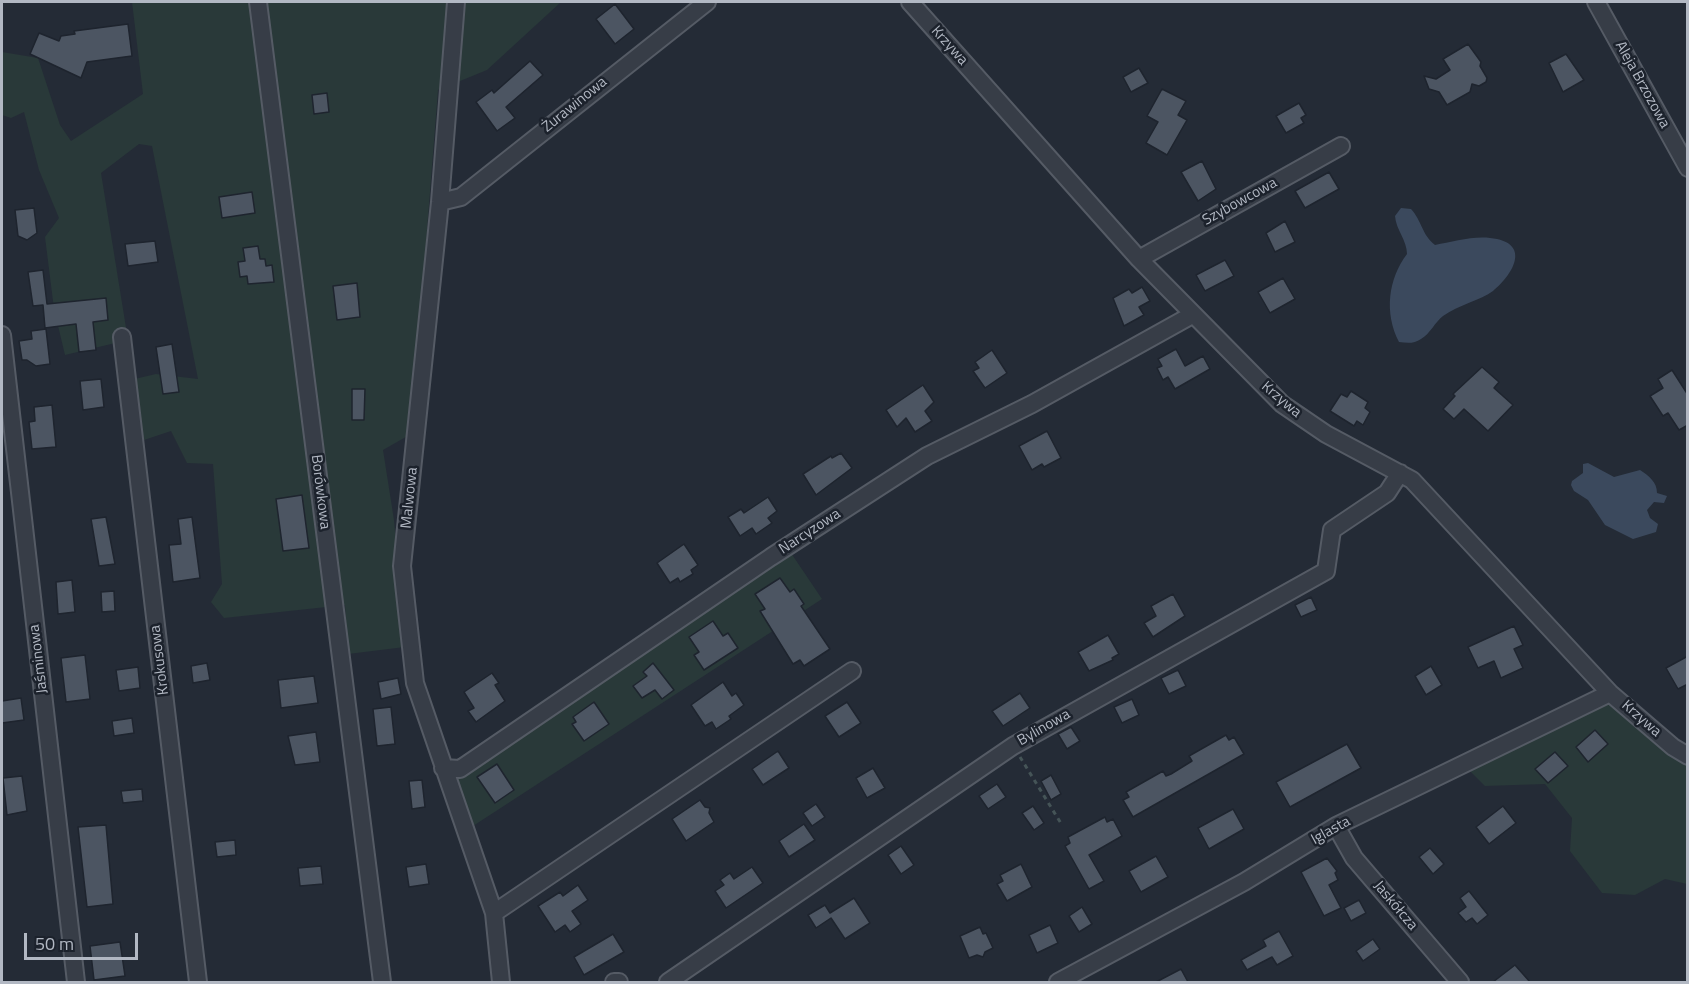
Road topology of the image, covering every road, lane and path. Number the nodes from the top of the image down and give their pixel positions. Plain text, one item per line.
1 (258, 2) edge
2 (456, 2) edge
3 (707, 2) edge
4 (910, 2) edge
5 (1596, 2) edge
6 (1341, 146) dead end
7 (1688, 168) edge
8 (440, 202) junction
9 (1139, 259) junction
10 (1192, 315) junction
11 (2, 335) edge
12 (122, 337) dead end
13 (1400, 473) junction
14 (852, 671) dead end
15 (1610, 693) junction
16 (1013, 746) junction
17 (1688, 756) edge
18 (443, 768) junction
19 (1062, 825) dead end
20 (1336, 826) junction
21 (494, 913) junction
22 (76, 982) edge
23 (198, 982) edge
24 (382, 982) edge
25 (501, 982) edge
26 (668, 982) edge
27 (1058, 982) edge
28 (1460, 982) edge

1 - 24 street, Borówkowa
2 - 8 street, Malwowa
3 - 8 street, Żurawinowa
4 - 9 street, Krzywa
5 - 7 street, Aleja Brzozowa
6 - 9 street, Szybowcowa
8 - 18 street, Malwowa
9 - 10 street, Krzywa
10 - 13 street, Krzywa
10 - 18 street, Narcyzowa
11 - 22 street, Jaśminowa
12 - 23 street, Krokusowa
13 - 15 street, Krzywa
13 - 16 street, Bylinowa
14 - 21 street
15 - 17 street, Krzywa
15 - 20 street, Iglasta
16 - 19 path
16 - 26 street, Bylinowa
18 - 21 street, Malwowa
20 - 27 street, Iglasta
20 - 28 street, Jaskółcza
21 - 25 street, Malwowa

